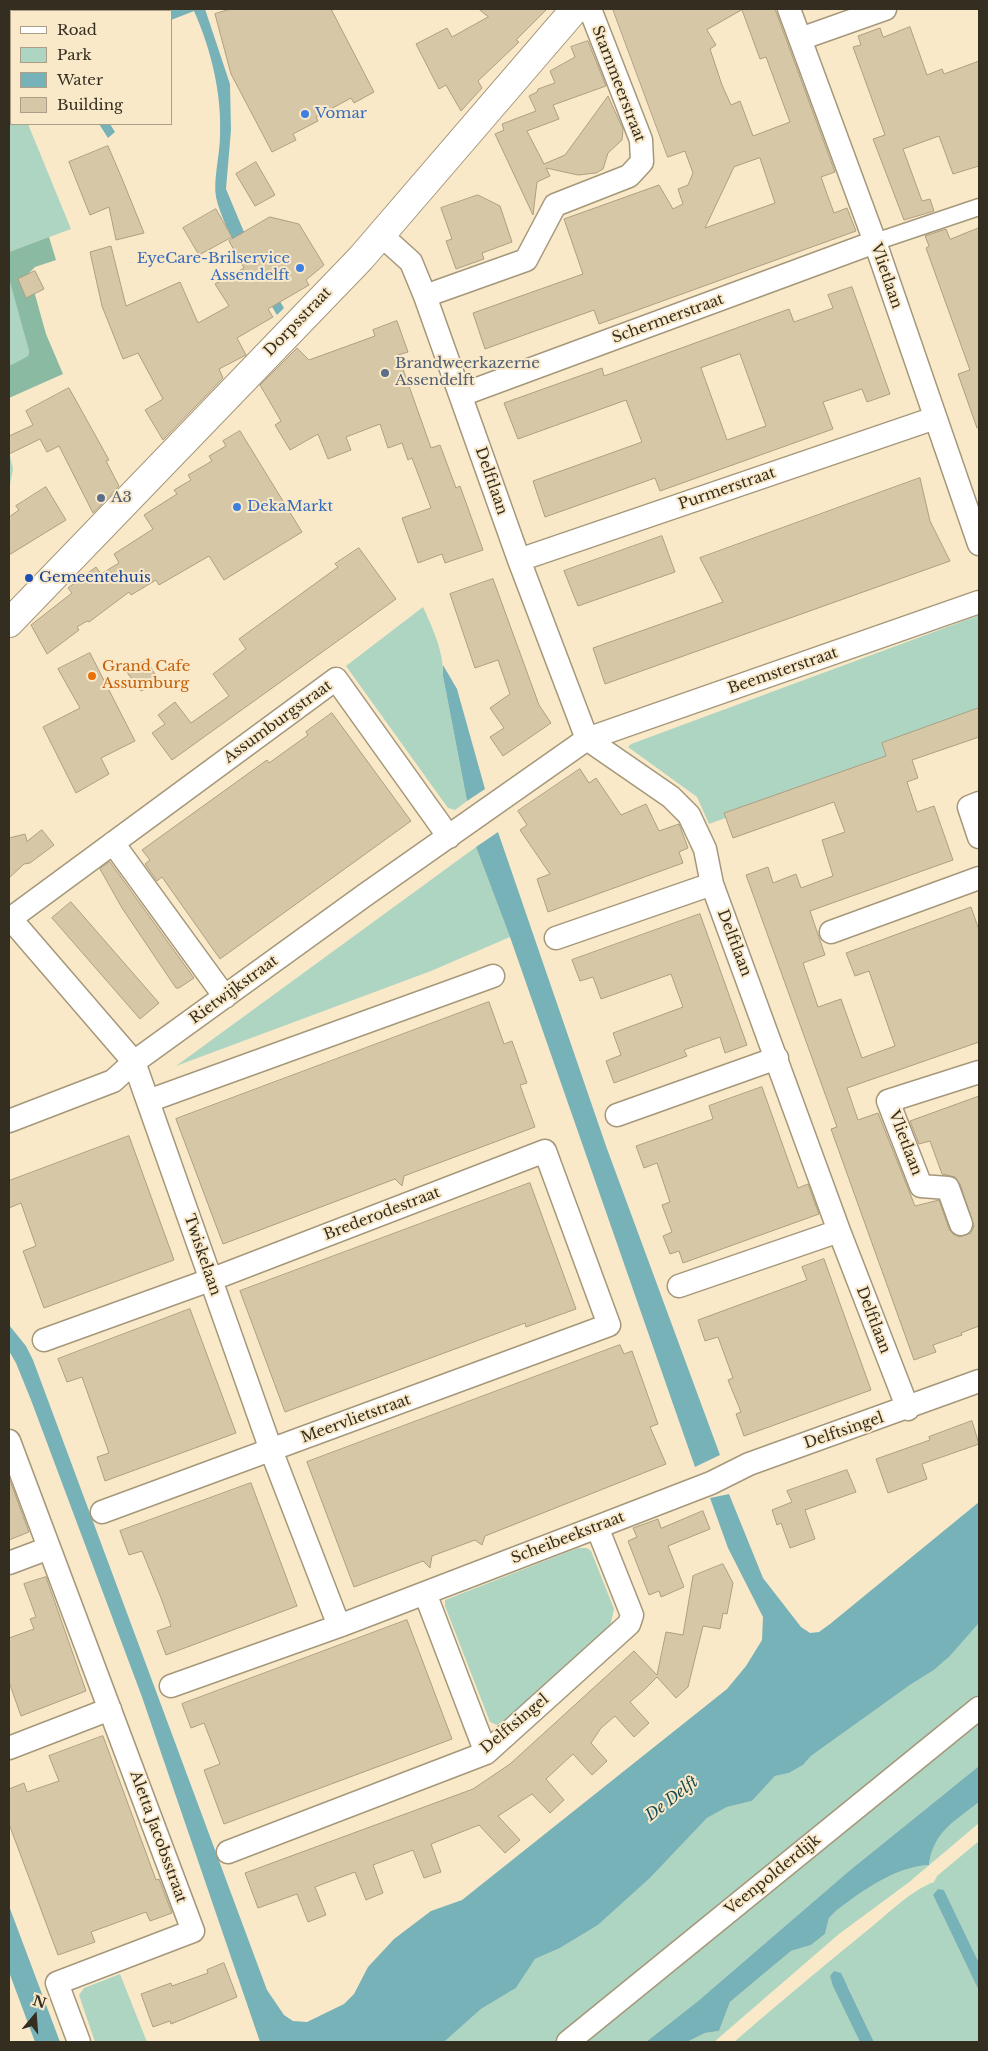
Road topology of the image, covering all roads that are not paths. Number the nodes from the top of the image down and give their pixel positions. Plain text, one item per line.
1 (575, 9) edge
2 (590, 9) edge
3 (789, 9) edge
4 (885, 9) edge
5 (800, 39) junction
6 (979, 207) edge
7 (380, 234) junction
8 (874, 242) junction
9 (425, 296) junction
10 (461, 395) junction
11 (935, 418) junction
12 (979, 544) edge
13 (519, 560) junction
14 (979, 602) edge
15 (9, 623) edge
16 (587, 739) junction
17 (979, 803) edge
18 (449, 837) junction
19 (979, 837) edge
20 (112, 843) junction
21 (979, 878) edge
22 (712, 884) junction
23 (10, 918) edge
24 (831, 932) dead end
25 (556, 938) dead end
26 (493, 976) dead end
27 (225, 997) junction
28 (778, 1058) junction
29 (134, 1062) junction
30 (979, 1072) edge
31 (148, 1100) junction
32 (617, 1115) dead end
33 (9, 1121) edge
34 (961, 1224) dead end
35 (839, 1230) junction
36 (210, 1280) junction
37 (679, 1286) dead end
38 (609, 1325) joint
39 (44, 1340) dead end
40 (979, 1381) edge
41 (908, 1409) junction
42 (9, 1441) edge
43 (271, 1450) junction
44 (711, 1484) joint
45 (102, 1512) dead end
46 (596, 1528) junction
47 (49, 1548) junction
48 (9, 1563) edge
49 (425, 1593) junction
50 (339, 1626) junction
51 (171, 1686) dead end
52 (979, 1708) edge
53 (110, 1709) junction
54 (9, 1748) edge
55 (486, 1752) junction
56 (228, 1852) dead end
57 (79, 2042) edge
58 (568, 2042) edge

1 - 7 street, Dorpsstraat
2 - 9 street, Starnmeerstraat
3 - 5 street, Vlietlaan
4 - 5 street
5 - 8 street, Vlietlaan
6 - 8 street
7 - 9 street, Delftlaan
7 - 15 street, Dorpsstraat
8 - 10 street, Schermerstraat
8 - 11 street, Vlietlaan
9 - 10 street, Delftlaan
10 - 13 street, Delftlaan
11 - 12 street, Vlietlaan
11 - 13 street, Purmerstraat
13 - 16 street, Delftlaan
14 - 16 street, Beemsterstraat
16 - 18 street
16 - 22 street, Delftlaan
17 - 19 street
18 - 20 street, Assumburgstraat
18 - 27 street, Rietwijkstraat
20 - 23 street, Assumburgstraat
20 - 27 street
21 - 24 street
22 - 25 street
22 - 28 street, Delftlaan
23 - 29 street, Twiskelaan
26 - 31 street
27 - 29 street, Rietwijkstraat
28 - 32 street
28 - 35 street, Delftlaan
29 - 31 street, Twiskelaan
29 - 33 street, Rietwijkstraat
30 - 34 street, Vlietlaan
31 - 36 street, Twiskelaan
35 - 37 street
35 - 41 street, Delftlaan
36 - 38 street, Brederodestraat
36 - 39 street, Brederodestraat
36 - 43 street, Twiskelaan
38 - 43 street, Meervlietstraat
40 - 41 street, Delftsingel
41 - 44 street, Delftsingel
42 - 47 street, Aletta Jacobsstraat
43 - 45 street, Meervlietstraat
43 - 50 street, Twiskelaan
44 - 46 street, Scheibeekstraat
46 - 49 street, Scheibeekstraat
46 - 55 street, Delftsingel
47 - 48 street
47 - 53 street, Aletta Jacobsstraat
49 - 50 street, Scheibeekstraat
49 - 55 street
50 - 51 street, Scheibeekstraat
52 - 58 street, Veenpolderdijk
53 - 54 street
53 - 57 street, Aletta Jacobsstraat
55 - 56 street, Delftsingel

